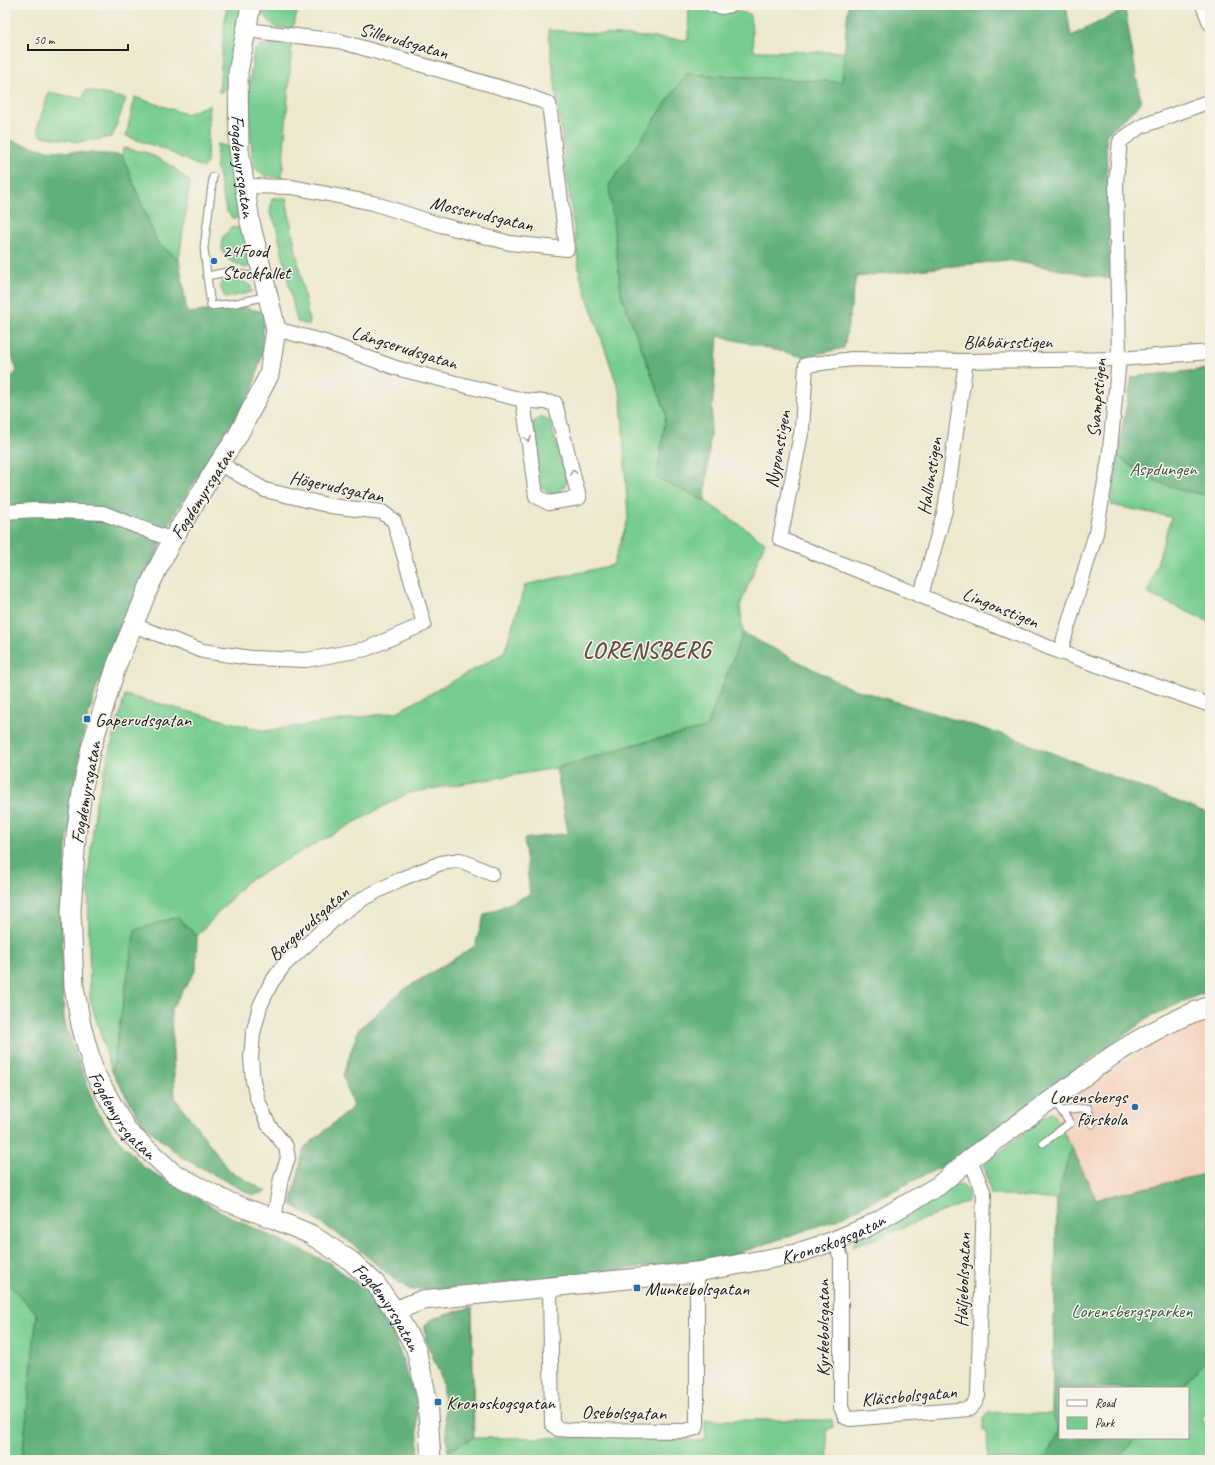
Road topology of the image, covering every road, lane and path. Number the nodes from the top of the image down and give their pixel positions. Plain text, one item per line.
1 (251, 5) edge
2 (712, 5) edge
3 (730, 5) edge
4 (1203, 5) edge
5 (1210, 23) edge
6 (246, 30) junction
7 (1210, 101) edge
8 (549, 104) joint
9 (213, 177) dead end
10 (244, 186) junction
11 (207, 276) junction
12 (266, 287) junction
13 (276, 328) junction
14 (1210, 352) edge
15 (1119, 359) junction
16 (966, 361) junction
17 (806, 365) joint
18 (523, 400) junction
19 (219, 463) junction
20 (5, 512) edge
21 (780, 539) joint
22 (172, 540) junction
23 (921, 595) junction
24 (133, 625) junction
25 (1060, 652) junction
26 (1210, 705) edge
27 (492, 874) dead end
28 (1210, 1006) edge
29 (1057, 1105) junction
30 (1092, 1124) dead end
31 (1043, 1144) dead end
32 (970, 1159) junction
33 (274, 1219) junction
34 (834, 1241) junction
35 (698, 1272) junction
36 (550, 1288) junction
37 (395, 1311) junction
38 (974, 1404) joint
39 (845, 1417) joint
40 (431, 1460) edge

1 - 6 street, Fogdemyrsgatan
2 - 3 street
4 - 5 street
6 - 8 street, Sillerudsgatan
6 - 10 street, Fogdemyrsgatan
7 - 15 street, Svampstigen
8 - 10 street, Mosserudsgatan
9 - 11 lane
10 - 12 street, Fogdemyrsgatan
11 - 12 lane
11 - 12 lane
12 - 13 street, Fogdemyrsgatan
13 - 18 street, Långserudsgatan
13 - 19 street, Fogdemyrsgatan
14 - 15 street, Blåbärsstigen
15 - 16 street, Blåbärsstigen
15 - 25 street, Svampstigen
16 - 17 street, Blåbärsstigen
16 - 23 street, Hallonstigen
17 - 21 street, Nyponstigen
18 -> 18 street, Långserudsgatan
19 - 22 street, Fogdemyrsgatan
19 - 24 street, Högerudsgatan
20 - 22 street
21 - 23 street, Lingonstigen
22 - 24 street, Fogdemyrsgatan
23 - 25 street, Lingonstigen
24 - 33 street, Fogdemyrsgatan
25 - 26 street, Lingonstigen
27 - 33 street, Bergerudsgatan
28 - 29 street, Kronoskogsgatan
29 - 30 lane
29 - 31 lane
29 - 32 street, Kronoskogsgatan
32 - 34 street, Kronoskogsgatan
32 - 38 street, Häljebolsgatan
33 - 37 street, Fogdemyrsgatan
34 - 35 street, Kronoskogsgatan
34 - 39 street, Kyrkebolsgatan
35 - 36 street, Kronoskogsgatan
35 - 36 street, Osebolsgatan
36 - 37 street, Kronoskogsgatan
37 - 40 street, Fogdemyrsgatan
38 - 39 street, Klässbolsgatan

